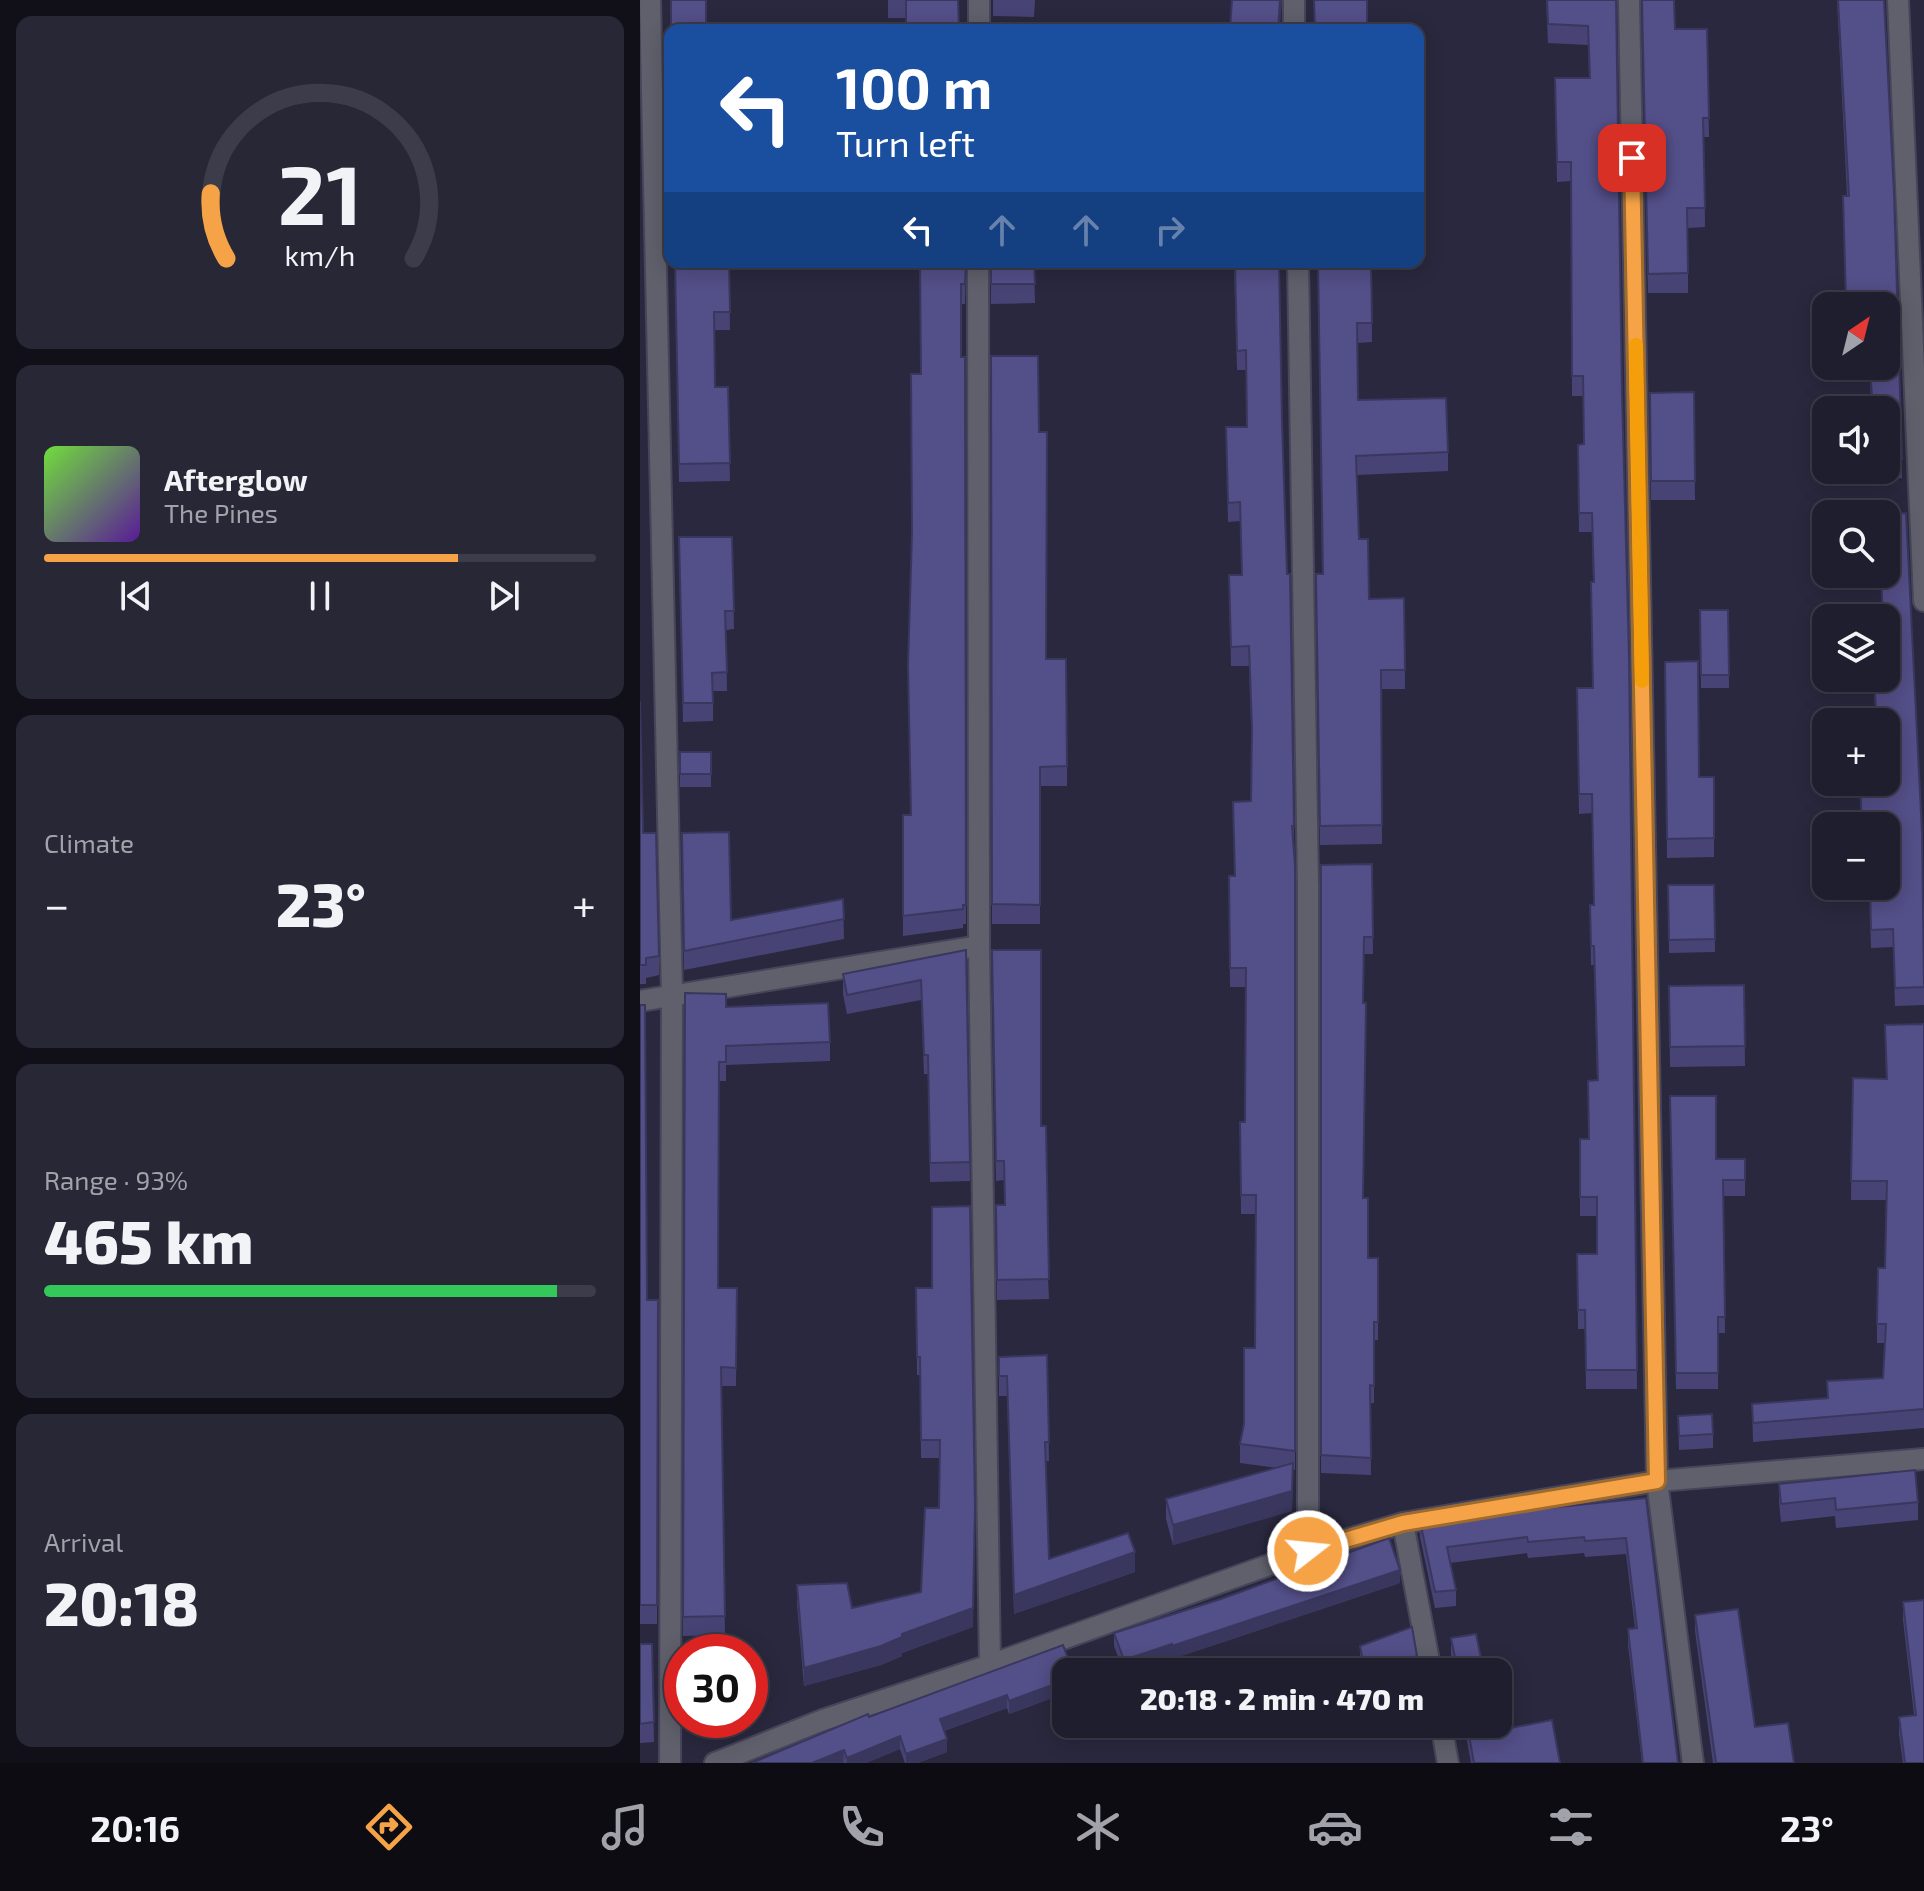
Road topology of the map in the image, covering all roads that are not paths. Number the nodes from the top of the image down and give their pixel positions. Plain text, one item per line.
1 (650, 0) edge
2 (979, 0) edge
3 (1294, 0) edge
4 (1629, 0) edge
5 (1898, 0) edge
6 (979, 24) edge
7 (1294, 24) edge
8 (978, 268) edge
9 (1298, 268) edge
10 (1924, 601) edge
11 (979, 946) junction
12 (672, 996) junction
13 (640, 1001) edge
14 (1924, 1459) edge
15 (1657, 1481) junction
16 (1403, 1523) junction
17 (1308, 1551) junction
18 (1428, 1658) edge
19 (990, 1665) junction
20 (1444, 1738) edge
21 (670, 1763) edge
22 (715, 1763) edge
23 (1448, 1763) edge
24 (1693, 1763) edge

1 - 12 street
2 - 6 street
3 - 7 street
4 - 15 street
5 - 10 street
8 - 11 street
9 - 17 street
11 - 12 street
11 - 19 street
12 - 13 street
12 - 21 street
14 - 15 street
15 - 16 street
15 - 24 street
16 - 17 street
16 - 18 street
17 - 19 street
19 - 22 street
20 - 23 street

